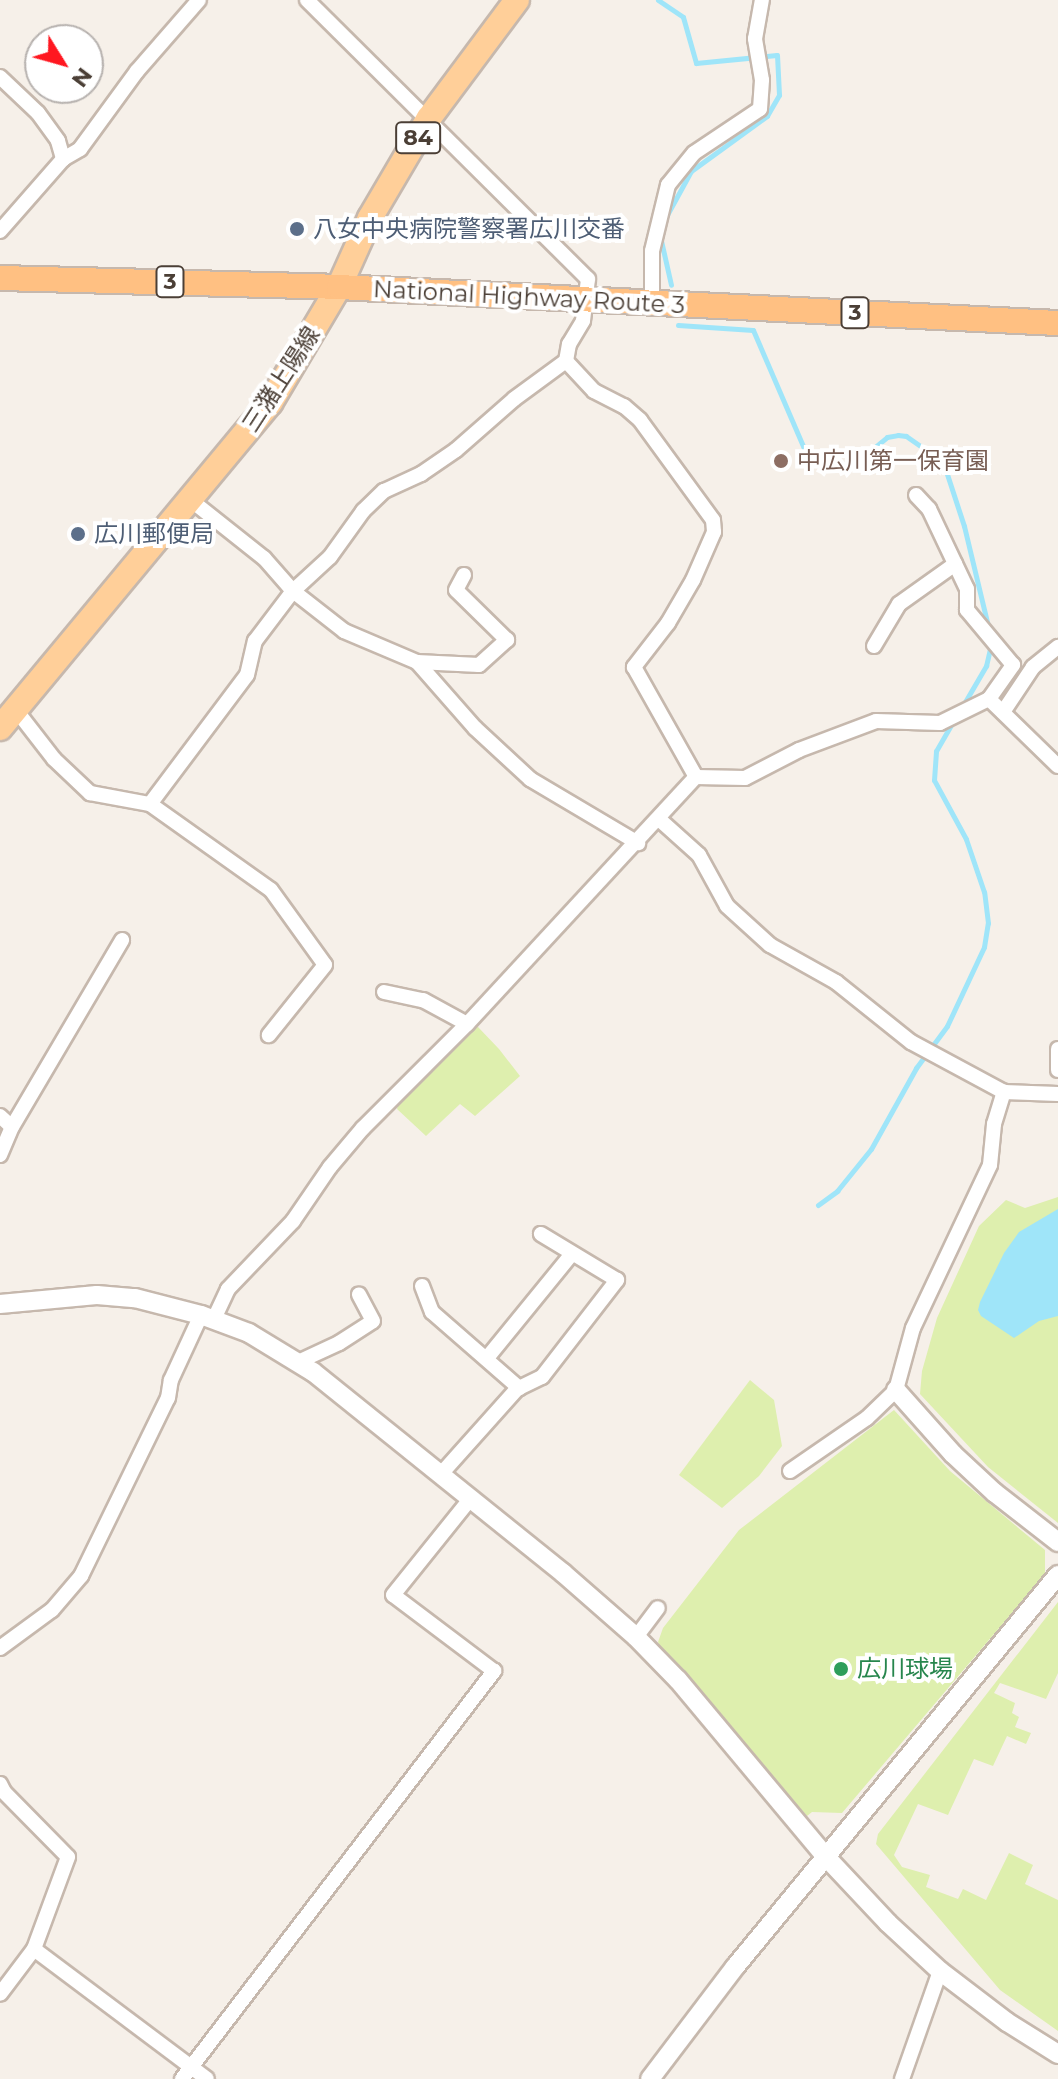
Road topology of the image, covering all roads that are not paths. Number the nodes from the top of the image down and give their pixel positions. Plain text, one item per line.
1 (199, 0) edge
2 (307, 0) edge
3 (517, 0) edge
4 (762, 0) edge
5 (0, 77) edge
6 (429, 118) junction
7 (63, 159) junction
8 (0, 231) edge
9 (0, 278) edge
10 (339, 287) junction
11 (588, 300) junction
12 (652, 303) junction
13 (1058, 323) edge
14 (566, 361) junction
15 (916, 495) dead end
16 (192, 501) junction
17 (955, 564) junction
18 (464, 575) dead end
19 (293, 591) junction
20 (874, 646) dead end
21 (1058, 647) edge
22 (417, 662) junction
23 (989, 699) junction
24 (1003, 712) junction
25 (8, 719) edge
26 (1058, 766) edge
27 (696, 777) junction
28 (150, 804) junction
29 (660, 820) junction
30 (638, 843) junction
31 (122, 940) dead end
32 (384, 992) dead end
33 (467, 1024) junction
34 (269, 1035) dead end
35 (1058, 1049) edge
36 (1058, 1070) edge
37 (1004, 1092) junction
38 (1058, 1094) edge
39 (0, 1116) edge
40 (12, 1127) junction
41 (0, 1155) edge
42 (541, 1234) dead end
43 (571, 1255) junction
44 (422, 1286) dead end
45 (359, 1295) dead end
46 (0, 1304) edge
47 (208, 1317) junction
48 (487, 1358) junction
49 (298, 1362) junction
50 (519, 1388) junction
51 (896, 1390) junction
52 (790, 1471) dead end
53 (441, 1474) junction
54 (471, 1498) junction
55 (1058, 1542) edge
56 (1058, 1575) edge
57 (658, 1608) dead end
58 (636, 1637) junction
59 (0, 1648) edge
60 (0, 1784) edge
61 (827, 1858) junction
62 (34, 1949) junction
63 (940, 1971) junction
64 (0, 1994) edge
65 (1058, 2054) edge
66 (187, 2073) edge
67 (207, 2079) edge
68 (650, 2079) edge
69 (902, 2079) edge

1 - 7 street
2 - 6 street
3 - 6 main road, 三潴上陽線 / 84
4 - 12 street
5 - 7 street
6 - 10 main road, 三潴上陽線 / 84
6 - 11 street
7 - 8 street
9 - 10 highway, National Highway Route 3 / 3
10 - 11 highway, National Highway Route 3 / 3
10 - 16 main road, 三潴上陽線 / 84
11 - 12 highway, National Highway Route 3 / 3
11 - 14 street
12 - 13 highway, National Highway Route 3 / 3
14 - 19 street
14 - 27 street
15 - 17 street
16 - 19 street
16 - 25 main road, 三潴上陽線 / 84
17 - 20 street
17 - 23 street
18 - 22 street
19 - 22 street
19 - 28 street
21 - 24 street
22 - 30 street
23 - 24 street
23 - 27 street
24 - 26 street
25 - 28 street
27 - 29 street
28 - 34 street
29 - 30 street
29 - 37 street
30 - 33 street
31 - 40 street
32 - 33 street
33 - 47 street
35 - 36 street
37 - 38 street
37 - 51 street
39 - 40 street
40 - 41 street
42 - 43 street
43 - 48 street
43 - 50 street
44 - 48 street
45 - 49 street
46 - 47 street
47 - 49 street
47 - 59 street
48 - 50 street
49 - 53 street
50 - 53 street
51 - 52 street
51 - 55 street
53 - 54 street
54 - 58 street
54 - 66 street
56 - 61 street
57 - 58 street
58 - 61 street
60 - 62 street
61 - 63 street
61 - 68 street
62 - 64 street
62 - 66 street
63 - 65 street
63 - 69 street
66 - 67 street

